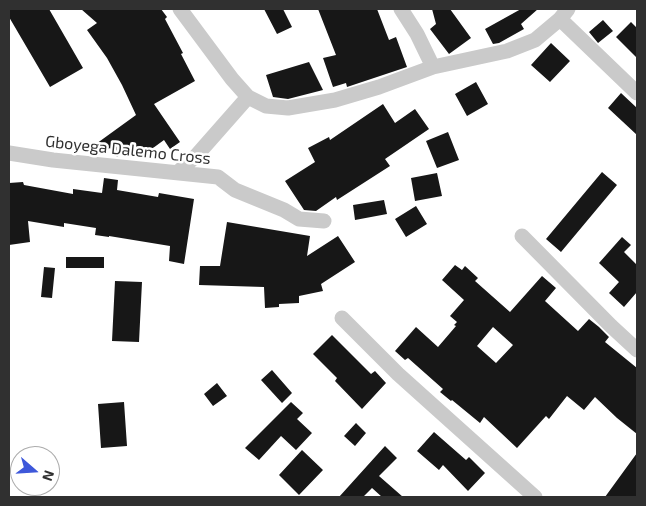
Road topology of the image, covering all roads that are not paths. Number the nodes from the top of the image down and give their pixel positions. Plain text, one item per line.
1 (180, 9) edge
2 (401, 9) edge
3 (564, 14) edge
4 (433, 67) junction
5 (637, 93) edge
6 (248, 98) junction
7 (9, 154) edge
8 (178, 172) junction
9 (324, 221) dead end
10 (522, 236) dead end
11 (342, 318) dead end
12 (637, 350) edge
13 (536, 497) edge

1 - 6 street
2 - 4 street
3 - 4 street
3 - 5 street
4 - 6 street
6 - 8 street
7 - 8 street, Gboyega Dalemo Cross
8 - 9 street, Gboyega Dalemo Cross
10 - 12 street
11 - 13 street

